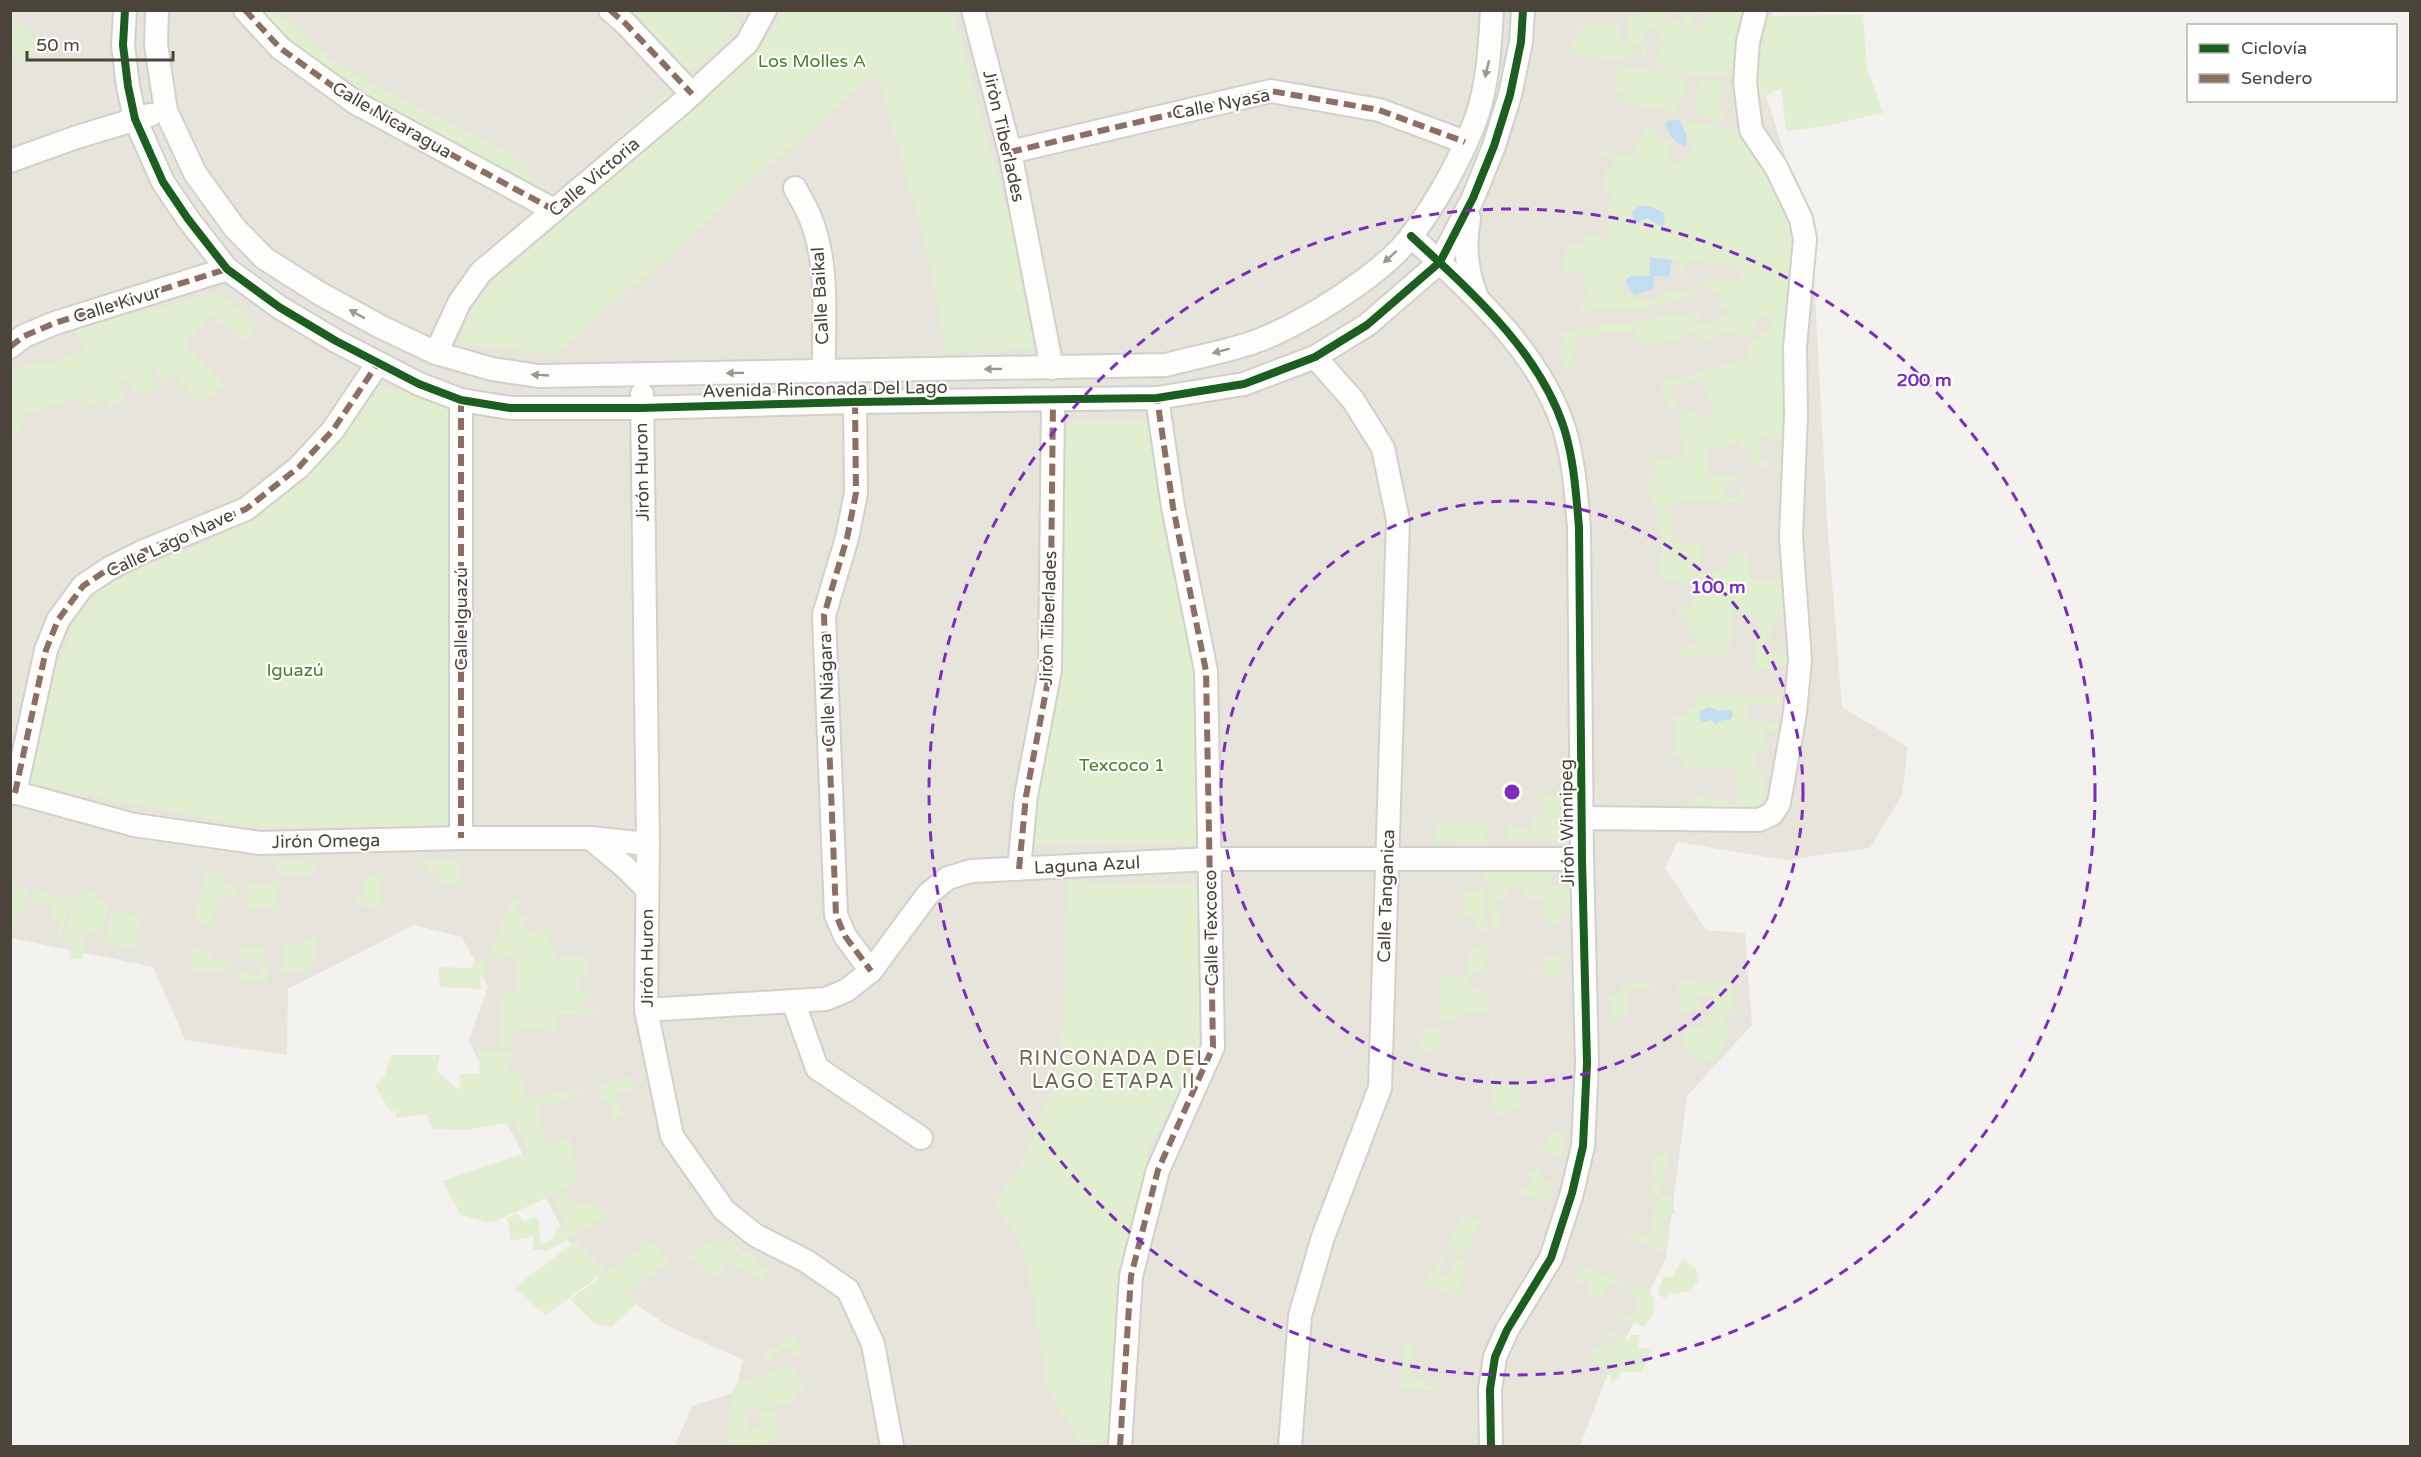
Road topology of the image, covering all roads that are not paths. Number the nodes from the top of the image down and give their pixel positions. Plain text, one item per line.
1 (124, 10) edge
2 (157, 10) edge
3 (245, 10) edge
4 (610, 10) edge
5 (765, 10) edge
6 (973, 10) edge
7 (1492, 10) edge
8 (1523, 10) edge
9 (1756, 10) edge
10 (128, 86) junction
11 (692, 94) junction
12 (166, 111) junction
13 (135, 119) junction
14 (99, 130) junction
15 (1465, 142) junction
16 (1010, 152) junction
17 (10, 161) edge
18 (795, 188) dead end
19 (1473, 198) junction
20 (554, 210) junction
21 (1412, 236) junction
22 (1440, 262) junction
23 (227, 269) junction
24 (1478, 301) junction
25 (10, 347) edge
26 (436, 353) junction
27 (1315, 357) junction
28 (378, 363) junction
29 (1052, 368) junction
30 (824, 372) junction
31 (643, 375) junction
32 (1157, 398) junction
33 (461, 400) junction
34 (1053, 401) junction
35 (855, 402) junction
36 (641, 408) junction
37 (13, 792) edge
38 (1582, 818) junction
39 (462, 838) junction
40 (590, 838) junction
41 (648, 844) junction
42 (1210, 859) junction
43 (1388, 860) junction
44 (1582, 860) junction
45 (1019, 869) junction
46 (647, 889) junction
47 (871, 971) junction
48 (793, 1001) junction
49 (646, 1010) junction
50 (921, 1138) dead end
51 (892, 1446) edge
52 (1120, 1446) edge
53 (1290, 1446) edge
54 (1491, 1446) edge

1 - 10 street, Avenida Rinconada Del Lago
2 - 12 street, Avenida Rinconada Del Lago
3 - 20 street, Calle Nicaragua
4 - 11 street
5 - 11 street, Calle Victoria
6 - 16 street, Jiròn Tiberlades
7 -> 15 street, Avenida Rinconada Del Lago
8 - 19 street, Avenida Rinconada Del Lago
9 - 38 street
10 - 13 street, Avenida Rinconada Del Lago
10 - 14 street
11 - 20 street, Calle Victoria
12 - 13 street
26 -> 12 street, Avenida Rinconada Del Lago
13 - 14 street
13 - 23 street, Avenida Rinconada Del Lago
14 - 17 street
15 - 16 street, Calle Nyasa
15 - 21 street, Avenida Rinconada Del Lago
16 - 29 street, Jiròn Tiberlades
18 - 30 street, Calle Baikal
19 - 22 street, Avenida Rinconada Del Lago
19 - 24 street
20 - 26 street, Calle Victoria
21 - 22 street, Jirón Winnipeg
21 -> 29 street, Avenida Rinconada Del Lago
22 - 24 street, Jirón Winnipeg
22 - 27 street, Avenida Rinconada Del Lago
23 - 25 street, Calle Kivur
23 - 28 street, Avenida Rinconada Del Lago
24 - 38 street, Jirón Winnipeg
31 -> 26 street, Avenida Rinconada Del Lago
27 - 32 street, Avenida Rinconada Del Lago
27 - 43 street, Calle Tanganica
28 - 33 street, Avenida Rinconada Del Lago
28 - 37 street, Calle Lago Nave
29 -> 30 street, Avenida Rinconada Del Lago
30 -> 31 street, Avenida Rinconada Del Lago
31 - 36 street, Jirón Huron
32 - 34 street, Avenida Rinconada Del Lago
32 - 42 street, Calle Texcoco
33 - 36 street, Avenida Rinconada Del Lago
33 - 39 street, Calle Iguazú
34 - 35 street, Avenida Rinconada Del Lago
34 - 45 street, Jiròn Tiberlades
35 - 36 street, Avenida Rinconada Del Lago
35 - 47 street, Calle Niágara
36 - 41 street, Jirón Huron
37 - 39 street, Jirón Omega
38 - 44 street, Jirón Winnipeg
39 - 40 street, Jirón Omega
40 - 41 street, Jirón Omega
40 - 46 street
41 - 46 street, Jirón Huron
42 - 43 street, Laguna Azul
42 - 45 street, Laguna Azul
42 - 52 street, Calle Texcoco
43 - 44 street, Laguna Azul
43 - 53 street, Calle Tanganica
44 - 54 street, Jirón Winnipeg
45 - 47 street, Laguna Azul
46 - 49 street, Jirón Huron
47 - 48 street, Laguna Azul
48 - 49 street, Laguna Azul
48 - 50 street
49 - 51 street, Jirón Huron

